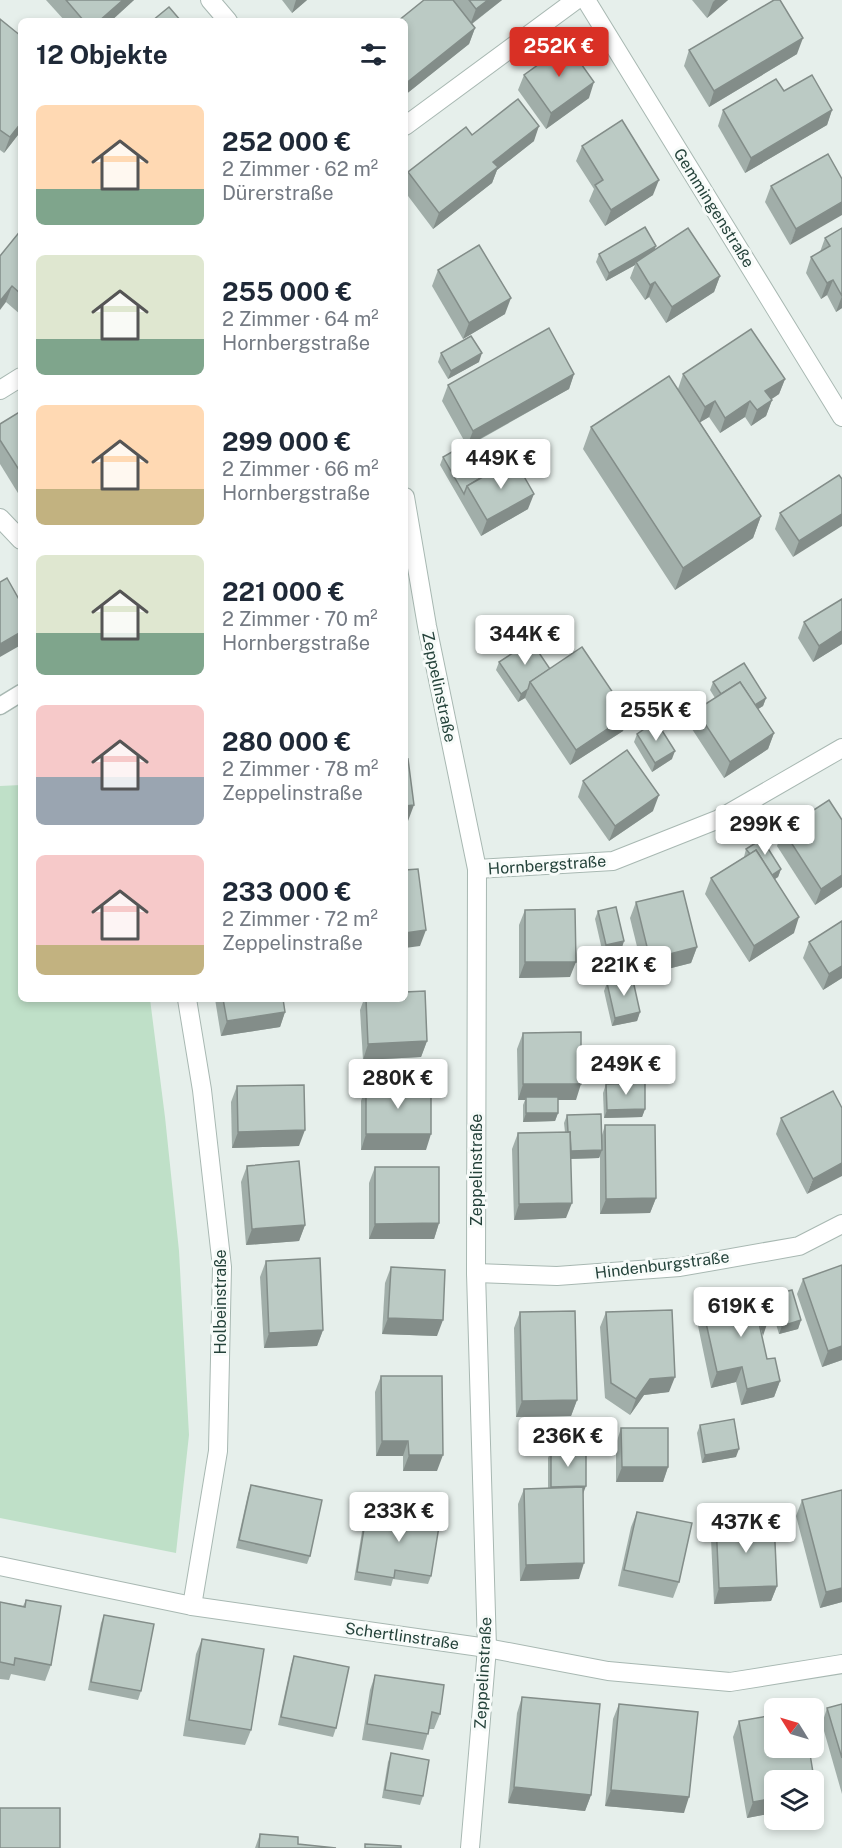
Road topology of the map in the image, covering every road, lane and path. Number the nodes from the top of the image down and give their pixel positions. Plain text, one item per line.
1 (210, 0) edge
2 (576, 0) edge
3 (586, 0) edge
4 (225, 18) edge
5 (408, 124) edge
6 (18, 379) edge
7 (0, 390) edge
8 (842, 417) edge
9 (408, 515) edge
10 (0, 518) edge
11 (18, 537) edge
12 (18, 695) edge
13 (0, 706) edge
14 (842, 748) edge
15 (477, 869) junction
16 (188, 1002) edge
17 (842, 1224) edge
18 (476, 1273) junction
19 (0, 1566) edge
20 (192, 1606) junction
21 (487, 1648) junction
22 (842, 1664) edge
23 (470, 1848) edge

1 - 4 street
2 - 5 street
3 - 8 street, Gemmingenstraße
6 - 7 street
9 - 15 street, Zeppelinstraße
10 - 11 street
12 - 13 lane
14 - 15 street, Hornbergstraße
15 - 18 street, Zeppelinstraße
16 - 20 street, Holbeinstraße
17 - 18 street, Hindenburgstraße
18 - 21 street, Zeppelinstraße
19 - 20 street, Schertlinstraße
20 - 21 street, Schertlinstraße
21 - 22 street, Schertlinstraße
21 - 23 street, Zeppelinstraße

